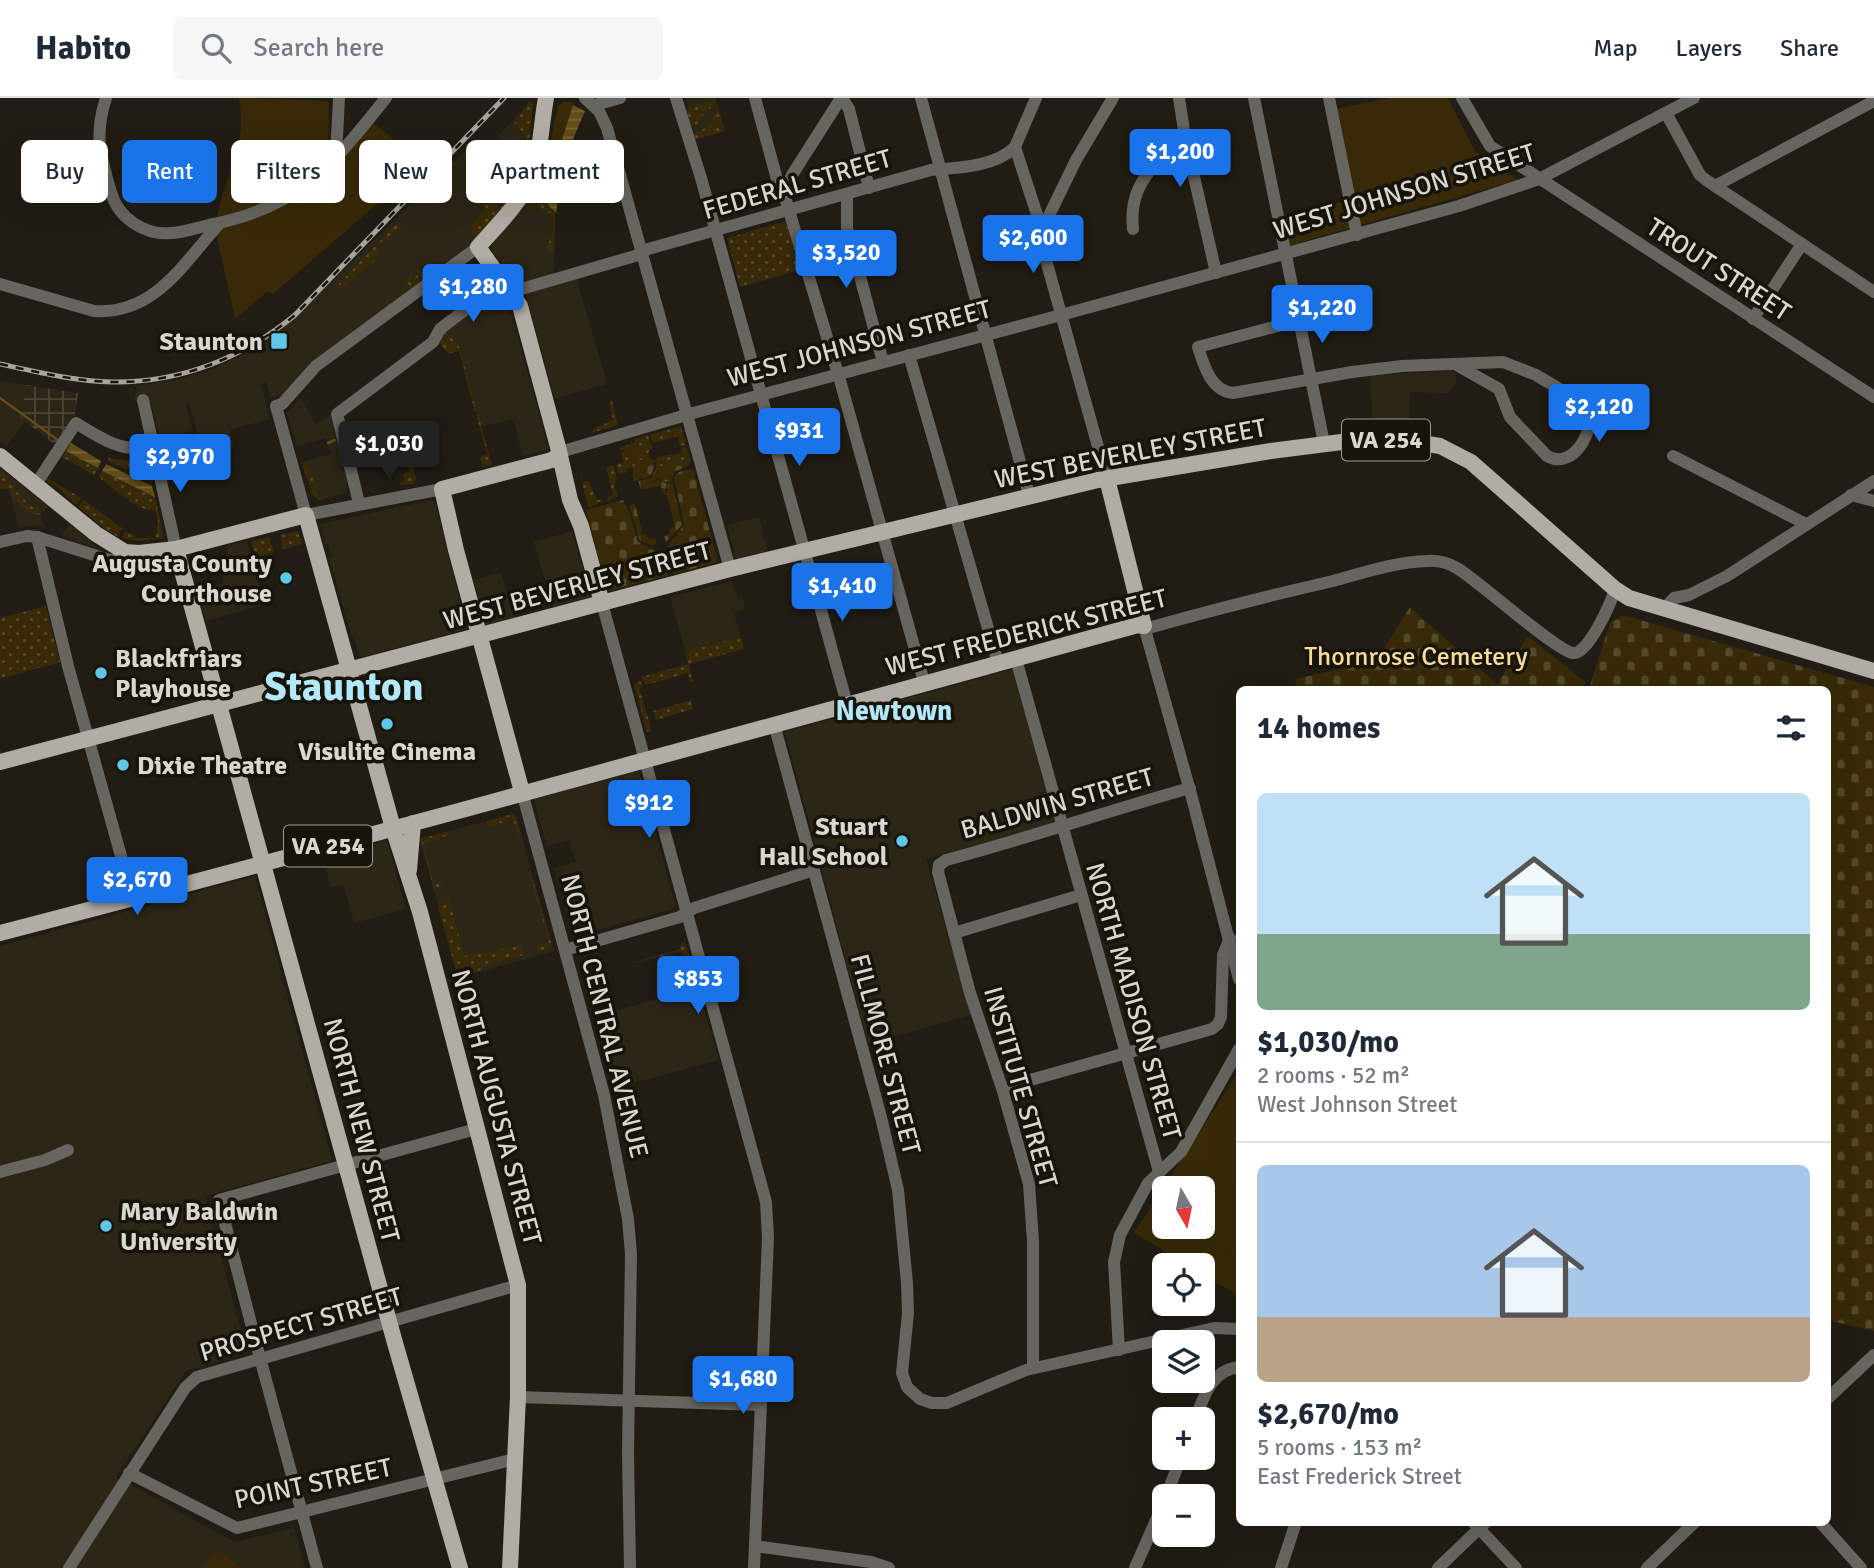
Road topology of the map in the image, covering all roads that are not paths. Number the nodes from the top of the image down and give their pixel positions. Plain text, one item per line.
1 (106, 98) edge
2 (339, 98) edge
3 (386, 98) edge
4 (546, 98) edge
5 (620, 98) edge
6 (676, 98) edge
7 (755, 98) edge
8 (841, 98) edge
9 (921, 98) edge
10 (1036, 98) edge
11 (1113, 98) edge
12 (1179, 98) edge
13 (1254, 98) edge
14 (1329, 98) edge
15 (1462, 98) edge
16 (1694, 98) edge
17 (1874, 101) edge
18 (590, 102) edge
19 (1666, 113) junction
20 (1185, 137) junction
21 (337, 140) edge
22 (345, 146) edge
23 (1015, 147) junction
24 (941, 170) junction
25 (1539, 179) junction
26 (1715, 186) junction
27 (869, 188) junction
28 (784, 194) junction
29 (847, 195) junction
30 (274, 203) edge
31 (789, 210) junction
32 (219, 224) junction
33 (1133, 229) dead end
34 (1042, 230) junction
35 (715, 231) junction
36 (1357, 235) junction
37 (1802, 244) junction
38 (478, 247) junction
39 (641, 253) junction
40 (1286, 254) junction
41 (1216, 273) junction
42 (0, 284) edge
43 (507, 286) junction
44 (1874, 292) edge
45 (1061, 315) junction
46 (1753, 319) junction
47 (1300, 320) junction
48 (986, 335) junction
49 (909, 355) junction
50 (883, 362) junction
51 (1455, 364) junction
52 (838, 374) junction
53 (1312, 379) junction
54 (761, 394) junction
55 (1874, 397) edge
56 (143, 400) dead end
57 (687, 415) junction
58 (1324, 443) junction
59 (152, 447) junction
60 (559, 455) junction
61 (0, 456) edge
62 (1673, 456) dead end
63 (1107, 479) junction
64 (1874, 481) edge
65 (36, 484) junction
66 (442, 489) junction
67 (1029, 495) junction
68 (1852, 495) junction
69 (1874, 501) edge
70 (359, 503) junction
71 (955, 513) junction
72 (306, 515) junction
73 (1806, 524) junction
74 (881, 532) junction
75 (37, 537) junction
76 (0, 542) edge
77 (176, 549) junction
78 (805, 551) junction
79 (125, 552) junction
80 (730, 569) junction
81 (1615, 589) junction
82 (602, 603) junction
83 (1662, 610) junction
84 (1144, 626) junction
85 (479, 637) junction
86 (1016, 659) junction
87 (998, 663) junction
88 (349, 669) junction
89 (1874, 671) edge
90 (924, 682) junction
91 (220, 704) junction
92 (847, 704) junction
93 (774, 724) junction
94 (89, 739) junction
95 (645, 760) junction
96 (0, 762) edge
97 (1190, 788) junction
98 (522, 792) junction
99 (413, 823) junction
100 (393, 828) junction
101 (1062, 828) junction
102 (263, 864) junction
103 (939, 865) joint
104 (814, 870) junction
105 (408, 872) junction
106 (1081, 895) junction
107 (133, 899) junction
108 (687, 913) junction
109 (0, 933) edge
110 (954, 933) junction
111 (1230, 938) junction
112 (565, 950) junction
113 (1236, 965) edge
114 (1125, 1054) junction
115 (1236, 1054) edge
116 (1002, 1088) junction
117 (476, 1129) junction
118 (68, 1150) dead end
119 (346, 1164) junction
120 (0, 1172) edge
121 (1159, 1172) junction
122 (518, 1284) junction
123 (389, 1321) junction
124 (1236, 1329) edge
125 (1119, 1350) junction
126 (1874, 1355) edge
127 (260, 1359) junction
128 (1033, 1368) junction
129 (1236, 1368) edge
130 (1831, 1395) edge
131 (517, 1397) junction
132 (629, 1401) junction
133 (760, 1405) junction
134 (1200, 1407) edge
135 (514, 1460) junction
136 (129, 1473) junction
137 (434, 1479) junction
138 (302, 1513) junction
139 (1296, 1526) edge
140 (1478, 1526) edge
141 (1480, 1526) edge
142 (1691, 1526) edge
143 (1824, 1526) edge
144 (1152, 1529) edge
145 (755, 1546) junction
146 (69, 1568) edge
147 (317, 1568) edge
148 (460, 1568) edge
149 (510, 1568) edge
150 (630, 1568) edge
151 (754, 1568) edge
152 (889, 1568) edge
153 (1135, 1568) edge
154 (1281, 1568) edge
155 (1438, 1568) edge
156 (1516, 1568) edge
157 (1647, 1568) edge
158 (1861, 1568) edge

1 - 32 street
2 - 21 street
3 - 22 street
4 - 38 main road
5 - 18 street
6 - 35 street
7 - 28 street
8 - 27 street
8 - 28 street
9 - 24 street
10 - 23 street
11 - 34 street
12 - 20 street
13 - 40 street
14 - 36 street
15 - 25 street, TROUT STREET
16 - 19 street, WEST JOHNSON STREET
17 - 26 street
18 - 39 street
19 - 25 street, WEST JOHNSON STREET
19 - 26 street
20 - 33 street
20 - 41 street
23 - 24 street, FEDERAL STREET
23 - 34 street
24 - 27 street, FEDERAL STREET
24 - 48 street
25 - 36 street, WEST JOHNSON STREET
25 - 46 street, TROUT STREET
26 - 37 street
27 - 29 street, FEDERAL STREET
28 - 31 street
29 - 31 street, FEDERAL STREET
29 - 50 street
30 - 32 street
31 - 35 street, FEDERAL STREET
31 - 52 street
32 - 42 street
34 - 45 street
35 - 39 street, FEDERAL STREET
35 - 54 street
36 - 40 street, WEST JOHNSON STREET
37 - 44 street
37 - 46 street
38 - 43 main road
38 - 72 street
39 - 43 street, FEDERAL STREET
39 - 57 street
40 - 41 street, WEST JOHNSON STREET
40 - 47 street
41 - 45 street, WEST JOHNSON STREET
43 - 60 main road
43 - 70 street
45 - 48 street, WEST JOHNSON STREET
45 - 63 street
46 - 55 street, TROUT STREET
47 - 53 street
47 - 53 street
48 - 49 street, WEST JOHNSON STREET
48 - 67 street
49 - 50 street, WEST JOHNSON STREET
49 - 71 street
50 - 52 street, WEST JOHNSON STREET
51 - 51 street
51 - 53 street
52 - 54 street, WEST JOHNSON STREET
52 - 74 street
53 - 58 street
54 - 57 street, WEST JOHNSON STREET
54 - 78 street
56 - 59 street
57 - 60 street, WEST JOHNSON STREET
57 - 80 street
58 - 63 main road, WEST BEVERLEY STREET / VA 254
58 - 81 main road, WEST BEVERLEY STREET / VA 254
59 - 65 street
59 - 77 street
60 - 66 main road, WEST JOHNSON STREET
60 - 82 main road
61 - 65 main road
62 - 73 street
63 - 67 main road, WEST BEVERLEY STREET / VA 254
63 - 84 main road
64 - 68 street
65 - 79 main road
66 - 70 street, WEST JOHNSON STREET
66 - 85 main road, NORTH CENTRAL AVENUE
67 - 71 main road, WEST BEVERLEY STREET / VA 254
68 - 69 street
68 - 73 street
70 - 72 street, WEST JOHNSON STREET
71 - 74 main road, WEST BEVERLEY STREET / VA 254
71 - 87 street
72 - 77 main road
72 - 88 main road, NORTH AUGUSTA STREET
73 - 83 street
74 - 78 main road, WEST BEVERLEY STREET / VA 254
74 - 90 street
75 - 76 street
75 - 79 street
75 - 94 street
77 - 79 main road
77 - 91 main road, NORTH NEW STREET
78 - 80 main road, WEST BEVERLEY STREET / VA 254
78 - 92 street
80 - 82 main road, WEST BEVERLEY STREET / VA 254
81 - 83 main road, WEST BEVERLEY STREET / VA 254
81 - 84 street, WEST FREDERICK STREET
82 - 85 main road, WEST BEVERLEY STREET / VA 254
82 - 95 street
83 - 89 main road, WEST BEVERLEY STREET / VA 254
84 - 86 main road, WEST FREDERICK STREET / VA 254
84 - 97 street
85 - 88 main road, WEST BEVERLEY STREET / VA 254
85 - 98 main road, NORTH CENTRAL AVENUE
86 - 87 main road, WEST FREDERICK STREET / VA 254
86 - 101 street, NORTH MADISON STREET
87 - 90 main road, WEST FREDERICK STREET / VA 254
88 - 91 main road, VA 254
88 - 100 main road, NORTH AUGUSTA STREET
90 - 92 main road, WEST FREDERICK STREET / VA 254
91 - 94 main road, VA 254
91 - 102 main road, NORTH NEW STREET
92 - 93 main road, WEST FREDERICK STREET / VA 254
93 - 95 main road, WEST FREDERICK STREET / VA 254
93 - 104 street, FILLMORE STREET
94 - 96 main road, VA 254
94 - 107 street
95 - 98 main road, WEST FREDERICK STREET / VA 254
95 - 108 street
97 - 101 street, BALDWIN STREET
97 - 111 street
98 - 99 main road, WEST FREDERICK STREET / VA 254
98 - 112 street, NORTH CENTRAL AVENUE
99 - 100 main road, WEST FREDERICK STREET / VA 254
99 - 105 main road
100 - 102 main road, VA 254
100 - 105 main road, NORTH AUGUSTA STREET
101 - 103 street, BALDWIN STREET
101 - 106 street, NORTH MADISON STREET
102 - 107 main road, VA 254
102 - 119 main road, NORTH NEW STREET
103 - 110 street, INSTITUTE STREET
104 - 108 street
104 - 128 street, FILLMORE STREET
105 - 117 main road, NORTH AUGUSTA STREET
106 - 110 street
106 - 114 street, NORTH MADISON STREET
107 - 109 main road, VA 254
108 - 112 street
108 - 133 street
110 - 116 street, INSTITUTE STREET
111 - 113 street
111 - 114 street
112 - 132 street, NORTH CENTRAL AVENUE
114 - 116 street
114 - 121 street, NORTH MADISON STREET
115 - 121 street
116 - 128 street, INSTITUTE STREET
117 - 119 street
117 - 122 main road, NORTH AUGUSTA STREET
118 - 120 street
119 - 123 main road, NORTH NEW STREET
119 - 127 street
121 - 125 street, NORTH MADISON STREET
122 - 123 street, PROSPECT STREET
122 - 131 main road, NORTH AUGUSTA STREET
123 - 127 street, PROSPECT STREET
123 - 137 main road, NORTH NEW STREET
124 - 125 street
125 - 128 street
126 - 130 street
127 - 136 street, PROSPECT STREET
127 - 138 street
129 - 134 street
131 - 132 street
131 - 135 main road, NORTH AUGUSTA STREET
132 - 133 street
132 - 150 street, NORTH CENTRAL AVENUE
133 - 145 street
135 - 137 street, POINT STREET
135 - 149 main road, NORTH AUGUSTA STREET
136 - 138 street, POINT STREET
136 - 146 street, PROSPECT STREET
137 - 138 street, POINT STREET
137 - 148 main road, NORTH NEW STREET
138 - 147 street
139 - 154 street
140 - 155 street
141 - 156 street
142 - 157 street
143 - 158 street
144 - 153 street
145 - 151 street
145 - 152 street

